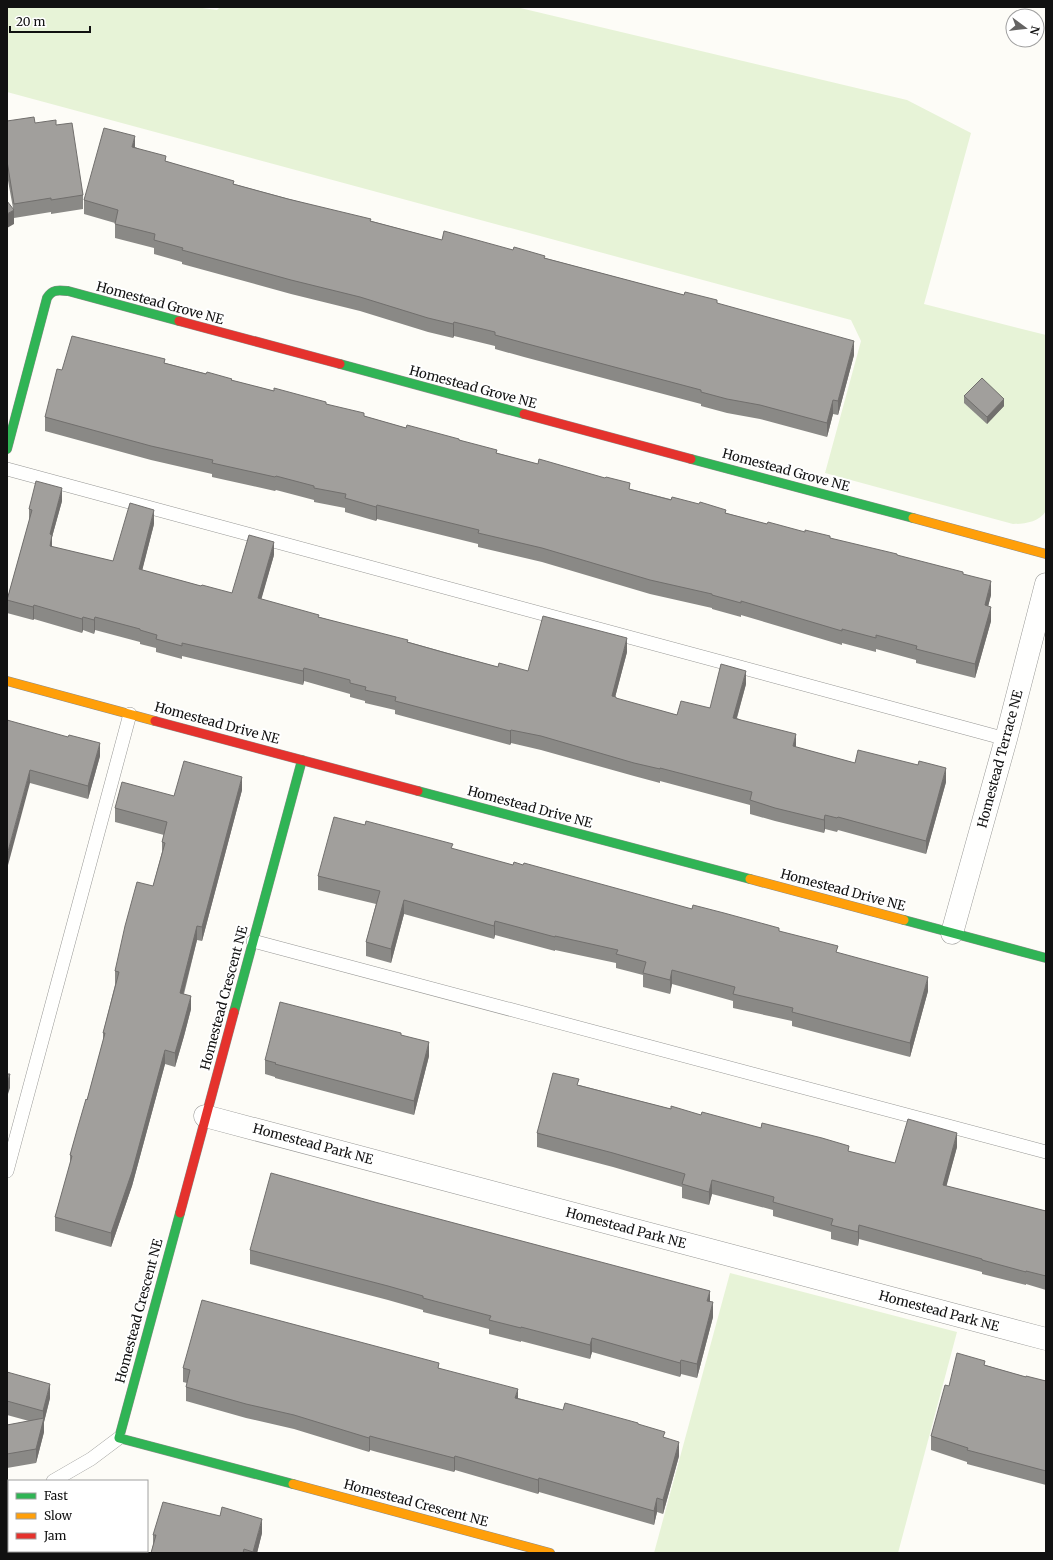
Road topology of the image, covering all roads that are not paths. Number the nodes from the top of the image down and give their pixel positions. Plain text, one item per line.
1 (7, 449) edge
2 (7, 469) edge
3 (1046, 554) edge
4 (1046, 584) edge
5 (7, 681) edge
6 (130, 714) junction
7 (1006, 739) junction
8 (302, 760) junction
9 (952, 933) junction
10 (253, 941) junction
11 (1046, 958) edge
12 (206, 1116) junction
13 (1046, 1152) edge
14 (7, 1171) edge
15 (1046, 1339) edge
16 (119, 1438) junction
17 (55, 1480) edge
18 (550, 1553) edge

1 - 3 street, Homestead Grove NE
2 - 7 lane
4 - 7 street, Homestead Terrace NE
5 - 6 street, Homestead Drive NE
6 - 8 street, Homestead Drive NE
6 - 14 lane
7 - 9 street, Homestead Terrace NE
8 - 9 street, Homestead Drive NE
8 - 10 street, Homestead Crescent NE
9 - 11 street, Homestead Drive NE
10 - 12 street, Homestead Crescent NE
10 - 13 lane
12 - 15 street, Homestead Park NE
12 - 16 street, Homestead Crescent NE
16 - 17 lane
16 - 18 street, Homestead Crescent NE

